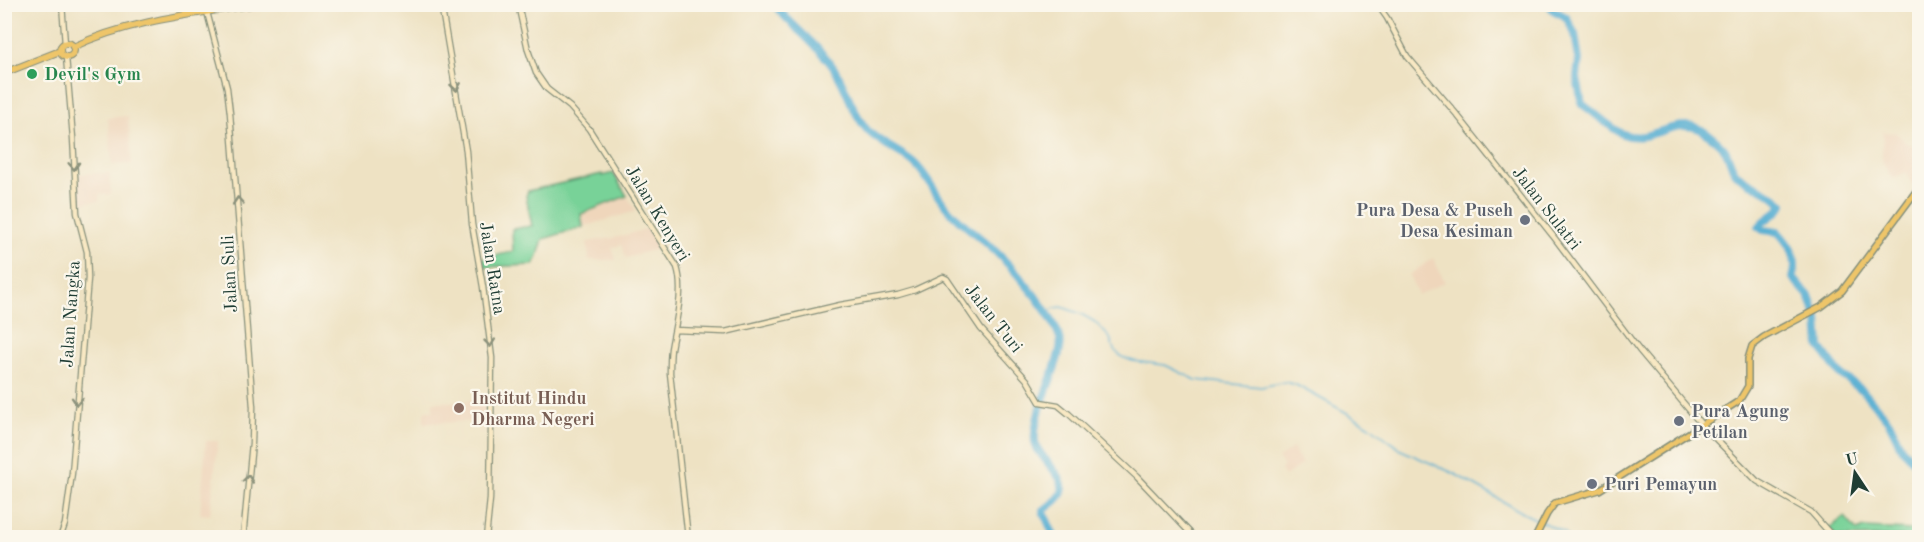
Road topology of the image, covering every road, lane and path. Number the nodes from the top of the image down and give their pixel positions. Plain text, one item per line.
1 (62, 4) edge
2 (257, 4) edge
3 (441, 4) edge
4 (518, 4) edge
5 (1377, 4) edge
6 (208, 14) junction
7 (65, 44) junction
8 (73, 48) junction
9 (60, 51) junction
10 (66, 57) junction
11 (4, 73) edge
12 (1920, 186) edge
13 (675, 330) junction
14 (1702, 425) junction
15 (60, 537) edge
16 (243, 537) edge
17 (486, 537) edge
18 (688, 537) edge
19 (1195, 537) edge
20 (1535, 537) edge
21 (1834, 537) edge

1 - 7 street
2 - 6 highway
3 -> 17 street, Jalan Ratna
4 - 13 street, Jalan Kenyeri
5 - 14 street, Jalan Sulatri
6 - 8 highway
16 -> 6 street, Jalan Suli
7 - 8 highway
7 - 9 highway
8 - 10 highway
9 - 10 highway
9 - 11 highway
10 -> 15 street, Jalan Nangka
12 - 14 main road
13 - 18 street, Jalan Kenyeri
13 - 19 street, Jalan Turi
14 - 20 main road
14 - 21 street, Jalan Sulatri

